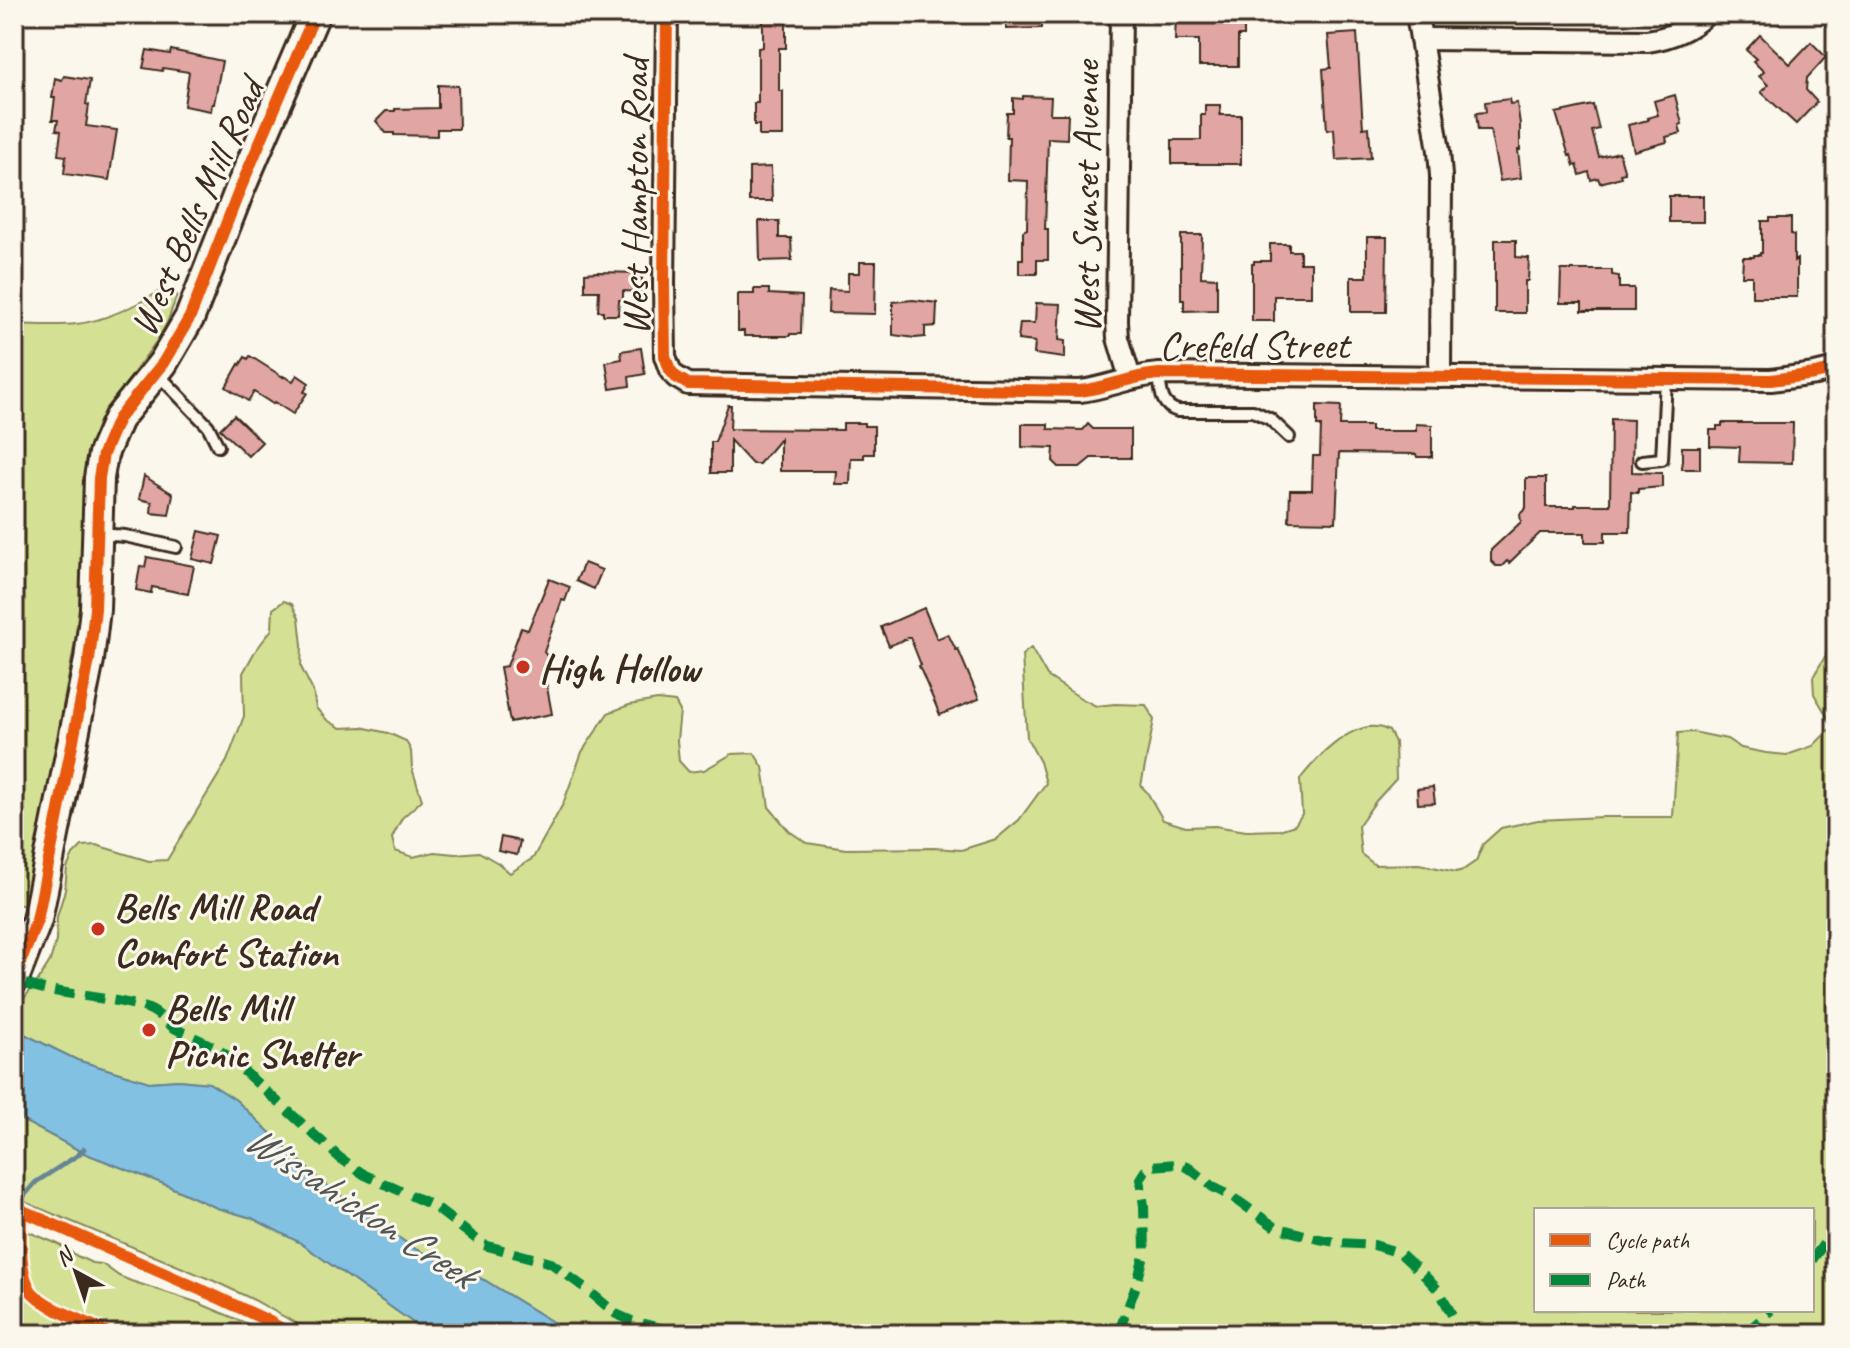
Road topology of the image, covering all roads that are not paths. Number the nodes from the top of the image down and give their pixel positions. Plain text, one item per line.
1 (315, 14) edge
2 (667, 14) edge
3 (1121, 14) edge
4 (1417, 14) edge
5 (1706, 14) edge
6 (1421, 39) junction
7 (1836, 369) edge
8 (156, 372) junction
9 (1159, 374) junction
10 (676, 377) joint
11 (1440, 377) junction
12 (1130, 378) junction
13 (1666, 379) junction
14 (1289, 437) dead end
15 (218, 446) dead end
16 (1642, 461) dead end
17 (97, 534) junction
18 (176, 547) dead end
19 (16, 967) edge

1 - 8 street, West Bells Mill Road
2 - 10 street, West Hampton Road
3 - 12 street, West Sunset Avenue
4 - 6 street
5 - 6 street
6 - 11 street
7 - 13 street, Crefeld Street
8 - 15 lane
8 - 17 street, West Bells Mill Road
9 - 11 street, Crefeld Street
9 - 12 street, Crefeld Street
9 - 14 lane
10 - 12 street, Crefeld Street
11 - 13 street, Crefeld Street
13 - 16 lane
17 - 18 lane
17 - 19 street, West Bells Mill Road

